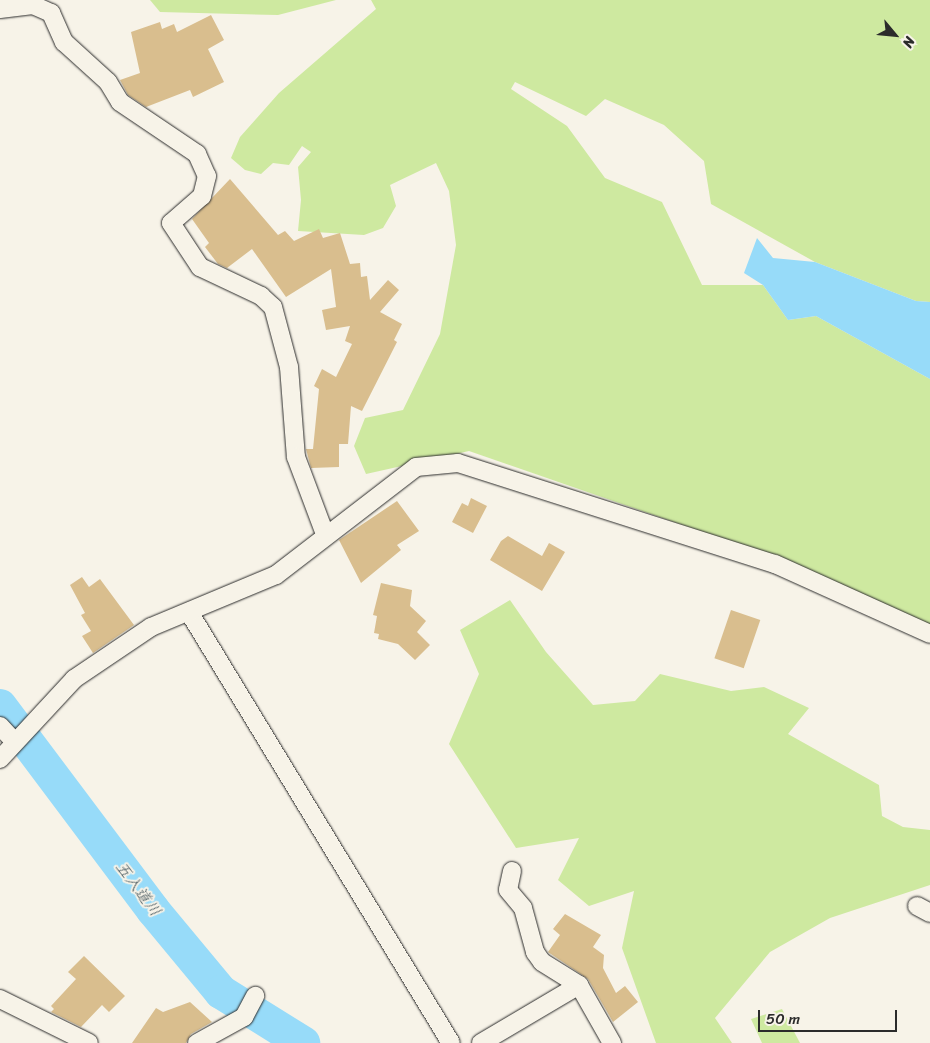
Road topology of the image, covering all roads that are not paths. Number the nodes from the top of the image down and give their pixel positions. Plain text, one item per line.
1 (0, 9) edge
2 (325, 534) junction
3 (189, 612) junction
4 (930, 634) edge
5 (0, 726) edge
6 (14, 742) junction
7 (0, 759) edge
8 (512, 871) dead end
9 (579, 985) junction
10 (255, 996) dead end
11 (0, 999) edge
12 (64, 1039) edge
13 (89, 1043) edge
14 (197, 1043) edge
15 (451, 1043) edge
16 (481, 1043) edge
17 (612, 1043) edge

1 - 2 street
2 - 3 street
2 - 4 street
3 - 6 street
3 - 15 street
5 - 6 street
6 - 7 street
8 - 9 street
9 - 16 street
9 - 17 street
10 - 14 street
11 - 12 street
12 - 13 street

